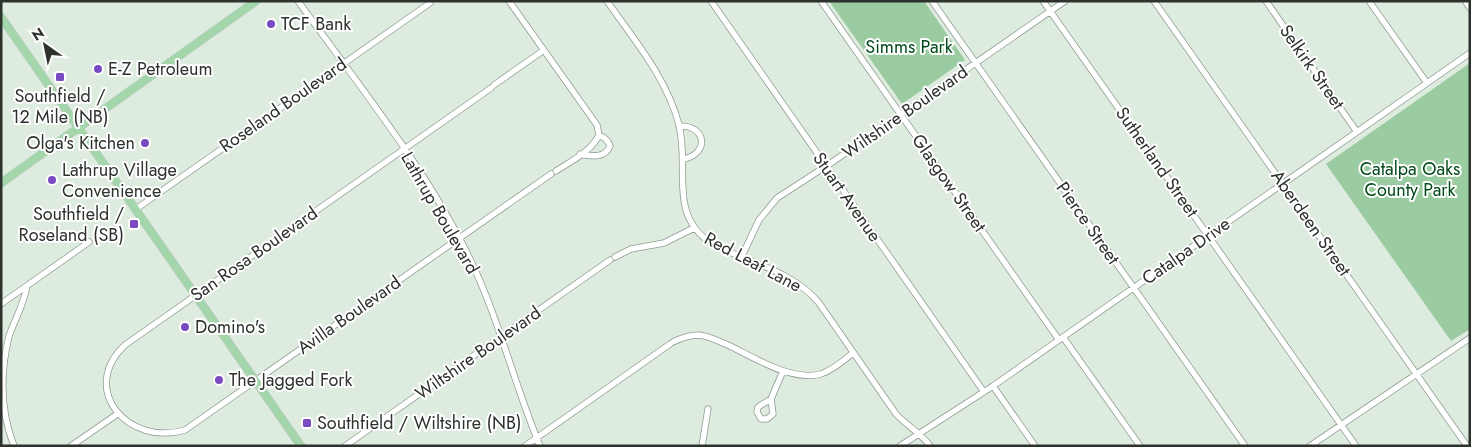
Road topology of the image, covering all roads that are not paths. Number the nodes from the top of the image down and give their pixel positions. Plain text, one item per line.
1 (256, 1) edge
2 (298, 1) edge
3 (509, 1) edge
4 (607, 1) edge
5 (711, 1) edge
6 (820, 1) edge
7 (932, 1) edge
8 (1043, 1) edge
9 (1065, 1) edge
10 (1154, 1) edge
11 (1266, 1) edge
12 (1369, 1) edge
13 (1465, 1) edge
14 (430, 3) dead end
15 (1470, 8) edge
16 (1050, 12) junction
17 (1, 17) edge
18 (544, 50) junction
19 (1470, 53) edge
20 (975, 63) junction
21 (342, 64) junction
22 (1426, 83) junction
23 (901, 115) junction
24 (679, 126) junction
25 (79, 128) junction
26 (1358, 132) junction
27 (599, 135) junction
28 (404, 149) junction
29 (580, 154) junction
30 (684, 160) junction
31 (826, 167) junction
32 (1, 183) edge
33 (1283, 183) junction
34 (136, 209) junction
35 (694, 228) junction
36 (1208, 236) junction
37 (459, 238) junction
38 (89, 242) dead end
39 (741, 258) junction
40 (27, 286) junction
41 (1134, 287) junction
42 (196, 295) junction
43 (1, 304) edge
44 (501, 336) junction
45 (1470, 338) edge
46 (1061, 339) junction
47 (853, 354) junction
48 (783, 372) junction
49 (1416, 374) junction
50 (256, 380) junction
51 (993, 386) junction
52 (984, 392) junction
53 (771, 399) dead end
54 (708, 409) dead end
55 (116, 415) junction
56 (1341, 425) junction
57 (919, 434) junction
58 (537, 438) junction
59 (14, 446) edge
60 (71, 446) edge
61 (301, 446) edge
62 (345, 446) edge
63 (525, 446) edge
64 (540, 446) edge
65 (702, 446) edge
66 (900, 446) edge
67 (930, 446) edge
68 (1035, 446) edge
69 (1140, 446) edge
70 (1244, 446) edge
71 (1310, 446) edge
72 (1356, 446) edge
73 (1467, 446) edge

1 - 25 main road
2 - 21 street, Lathrup Boulevard
3 - 18 street
4 - 24 street, Red Leaf Lane
5 - 31 street, Stuart Avenue
6 - 23 street, Glasgow Street
7 - 20 street, Pierce Street
8 - 16 street, Sutherland Street
9 - 16 street, Wiltshire Boulevard
10 - 33 street, Aberdeen Street
11 - 26 street, Selkirk Street
12 - 22 street
13 - 15 street
14 - 21 street, Roseland Boulevard
16 - 20 street, Wiltshire Boulevard
16 - 36 street, Sutherland Street
17 - 25 main road
18 - 27 street
18 - 28 street, San Rosa Boulevard
19 - 22 street, Catalpa Drive
20 - 23 street, Wiltshire Boulevard
20 - 41 street, Pierce Street
21 - 28 street, Lathrup Boulevard
21 - 34 street, Roseland Boulevard
22 - 26 street, Catalpa Drive
23 - 31 street, Wiltshire Boulevard
23 - 46 street, Glasgow Street
24 - 30 street, Red Leaf Lane
24 - 30 street
25 - 32 main road
25 - 34 main road
26 - 33 street, Catalpa Drive
27 - 29 street, Avilla Boulevard
27 - 29 street
28 - 37 street, Lathrup Boulevard
28 - 42 street, San Rosa Boulevard
29 - 37 street, Avilla Boulevard
30 - 35 street, Red Leaf Lane
31 - 39 street, Wiltshire Boulevard
31 - 52 street, Stuart Avenue
33 - 36 street, Catalpa Drive
33 - 49 street, Aberdeen Street
34 - 42 main road
35 - 39 street, Red Leaf Lane
35 - 44 street, Wiltshire Boulevard
36 - 41 street, Catalpa Drive
36 - 56 street, Sutherland Street
37 - 44 street, Lathrup Boulevard
37 - 50 street, Avilla Boulevard
38 - 40 street
39 - 47 street, Red Leaf Lane
40 - 43 street
40 - 59 street
41 - 46 street, Catalpa Drive
41 - 70 street, Pierce Street
42 - 50 main road
42 - 55 street, San Rosa Boulevard
44 - 58 street, Lathrup Boulevard
44 - 62 street, Wiltshire Boulevard
45 - 49 street
46 - 51 street, Catalpa Drive
46 - 69 street, Glasgow Street
47 - 48 street
47 - 57 street, Red Leaf Lane
48 - 53 street
48 - 58 street
49 - 56 street
49 - 73 street, Aberdeen Street
50 - 55 street, Avilla Boulevard
50 - 61 main road
51 - 52 street, Catalpa Drive
51 - 68 street
52 - 57 street, Catalpa Drive
54 - 65 street
55 - 60 street
56 - 71 street
56 - 72 street, Sutherland Street
57 - 66 street, Catalpa Drive
57 - 67 street, Red Leaf Lane
58 - 63 street
58 - 64 street, Lathrup Boulevard

